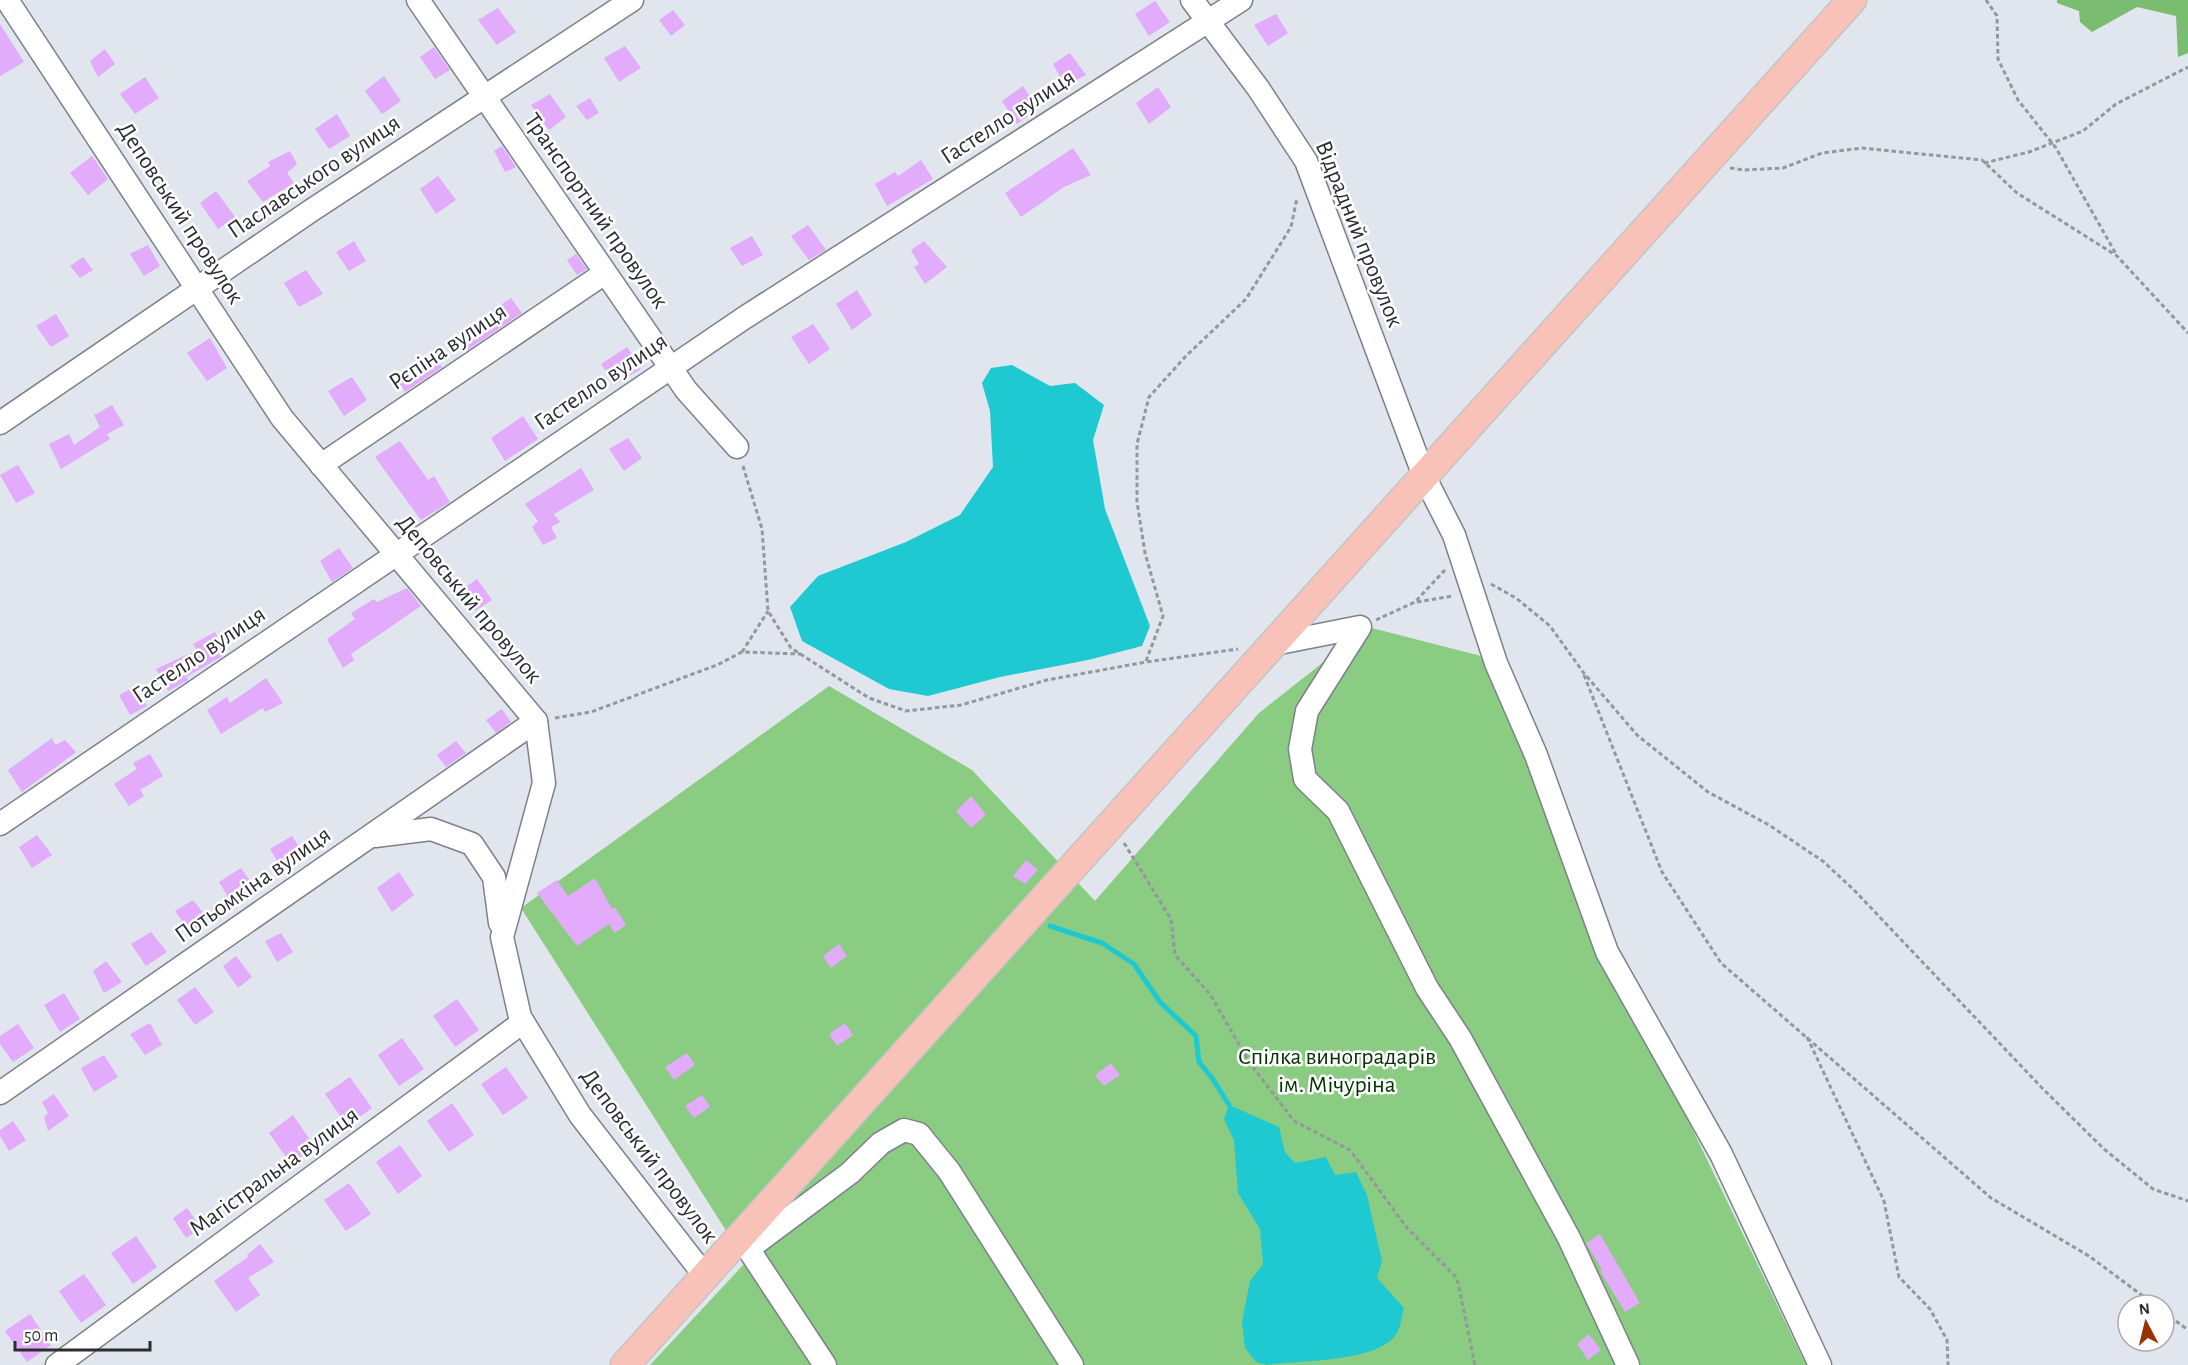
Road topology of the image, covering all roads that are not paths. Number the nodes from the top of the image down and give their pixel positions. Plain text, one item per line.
1 (7, 0) edge
2 (418, 0) edge
3 (632, 0) edge
4 (1192, 0) edge
5 (1241, 0) edge
6 (1852, 0) edge
7 (1208, 21) junction
8 (484, 97) junction
9 (605, 273) junction
10 (198, 288) junction
11 (670, 367) junction
12 (0, 423) edge
13 (737, 447) road end
14 (321, 465) junction
15 (1424, 477) junction
16 (396, 554) junction
17 (1274, 644) junction
18 (536, 721) junction
19 (0, 824) edge
20 (370, 836) junction
21 (502, 937) junction
22 (523, 1022) junction
23 (0, 1093) edge
24 (744, 1243) junction
25 (705, 1276) junction
26 (57, 1365) edge
27 (625, 1365) edge
28 (825, 1365) edge
29 (1072, 1365) edge
30 (1628, 1365) edge
31 (1820, 1365) edge

1 - 10 street, Деповський провулок
2 - 8 street, Транспортний провулок
3 - 8 street, Паславського вулиця
4 - 7 street, Відрадний провулок
5 - 7 street, Гастелло вулиця
6 - 15 main road
7 - 11 street, Гастелло вулиця
7 - 15 street, Відрадний провулок
8 - 9 street, Транспортний провулок
8 - 10 street, Паславського вулиця
9 - 11 street, Транспортний провулок
9 - 14 street, Рєпіна вулиця
10 - 12 street, Паславського вулиця
10 - 14 street, Деповський провулок
11 - 13 street, Транспортний провулок
11 - 16 street, Гастелло вулиця
14 - 16 street, Деповський провулок
15 - 17 main road
15 - 31 street, Відрадний провулок
16 - 18 street, Деповський провулок
16 - 19 street, Гастелло вулиця
17 - 24 main road
17 - 30 street
18 - 20 street, Потьомкіна вулиця
18 - 21 street, Деповський провулок
20 - 21 street
20 - 23 street, Потьомкіна вулиця
21 - 22 street, Деповський провулок
22 - 25 street, Деповський провулок
22 - 26 street, Магістральна вулиця
24 - 25 main road
24 - 28 street
24 - 29 street
25 - 27 main road

